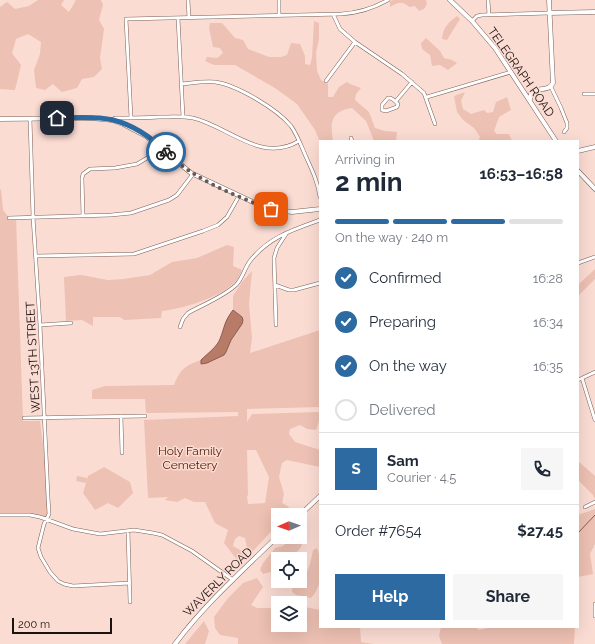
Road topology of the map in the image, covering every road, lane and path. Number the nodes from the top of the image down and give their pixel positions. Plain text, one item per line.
1 (188, 0) edge
2 (279, 0) edge
3 (377, 0) edge
4 (388, 0) edge
5 (450, 0) edge
6 (488, 0) edge
7 (549, 0) edge
8 (381, 4) junction
9 (595, 12) edge
10 (549, 13) junction
11 (333, 14) junction
12 (279, 15) junction
13 (489, 15) junction
14 (178, 18) junction
15 (189, 18) junction
16 (472, 21) junction
17 (355, 42) junction
18 (511, 72) junction
19 (326, 81) dead end
20 (412, 82) junction
21 (181, 84) junction
22 (551, 87) junction
23 (523, 89) junction
24 (533, 91) junction
25 (584, 94) dead end
26 (595, 94) edge
27 (427, 97) junction
28 (396, 101) junction
29 (531, 102) junction
30 (183, 117) junction
31 (131, 118) junction
32 (30, 119) junction
33 (0, 120) edge
34 (112, 120) junction
35 (435, 124) dead end
36 (564, 132) dead end
37 (555, 140) edge
38 (299, 141) junction
39 (161, 147) junction
40 (595, 148) edge
41 (579, 151) edge
42 (579, 172) edge
43 (193, 174) junction
44 (595, 190) edge
45 (319, 192) edge
46 (239, 196) junction
47 (319, 209) edge
48 (83, 216) junction
49 (33, 217) junction
50 (9, 218) dead end
51 (319, 220) edge
52 (288, 232) junction
53 (37, 256) junction
54 (595, 257) edge
55 (579, 263) edge
56 (319, 283) edge
57 (275, 285) junction
58 (71, 323) dead end
59 (40, 325) junction
60 (276, 325) dead end
61 (180, 327) dead end
62 (595, 372) edge
63 (582, 378) junction
64 (579, 380) edge
65 (121, 416) junction
66 (145, 416) dead end
67 (44, 417) junction
68 (24, 418) dead end
69 (595, 420) edge
70 (122, 453) dead end
71 (319, 497) edge
72 (595, 502) edge
73 (585, 507) dead end
74 (307, 508) edge
75 (0, 515) edge
76 (46, 518) junction
77 (128, 531) junction
78 (271, 543) edge
79 (233, 580) junction
80 (130, 583) junction
81 (130, 602) dead end
82 (595, 604) edge
83 (595, 616) edge
84 (175, 644) edge

1 - 15 street
2 - 12 street
3 - 8 street
4 - 8 street
5 - 16 street, TELEGRAPH ROAD
6 - 13 street
7 - 10 street
8 - 11 street
9 - 10 street
10 - 13 street
10 - 22 street
11 - 12 street
11 - 17 street
12 - 15 street
13 - 16 street
14 - 15 street
14 - 21 street
14 - 31 street
16 - 18 street, TELEGRAPH ROAD
17 - 19 street
17 - 20 street
18 - 23 street, TELEGRAPH ROAD
18 - 27 street
20 - 27 street
20 - 28 street
21 - 30 street
21 - 38 street
22 - 24 street
22 - 36 street
23 - 24 street
23 - 29 street, TELEGRAPH ROAD
24 - 29 street
25 - 26 street
27 - 35 street
28 - 28 street
29 - 37 street, TELEGRAPH ROAD
30 - 31 street
30 - 38 street
31 - 34 street
32 - 33 street
32 - 34 street
32 - 49 street, WEST 13TH STREET
34 - 39 street
38 - 45 street
39 - 43 street
39 - 48 street
40 - 41 street
42 - 44 street
43 - 46 street
43 - 48 street
46 - 47 street
46 - 53 street
48 - 49 street
49 - 50 street
49 - 53 street, WEST 13TH STREET
51 - 52 street
52 - 57 street
52 - 61 street
53 - 59 street, WEST 13TH STREET
54 - 55 street
56 - 57 street
57 - 60 street
58 - 59 street
59 - 67 street, WEST 13TH STREET
62 - 63 street
63 - 64 street
63 - 69 street
65 - 66 street
65 - 67 street
65 - 70 street
67 - 68 street
67 - 76 street, WEST 13TH STREET
71 - 74 street
72 - 73 street
75 - 76 street
76 - 77 street
76 - 80 street, WEST 13TH STREET
77 - 79 street
77 - 80 street
78 - 79 street, WAVERLY ROAD
79 - 84 street, WAVERLY ROAD
80 - 81 street
82 - 83 street

